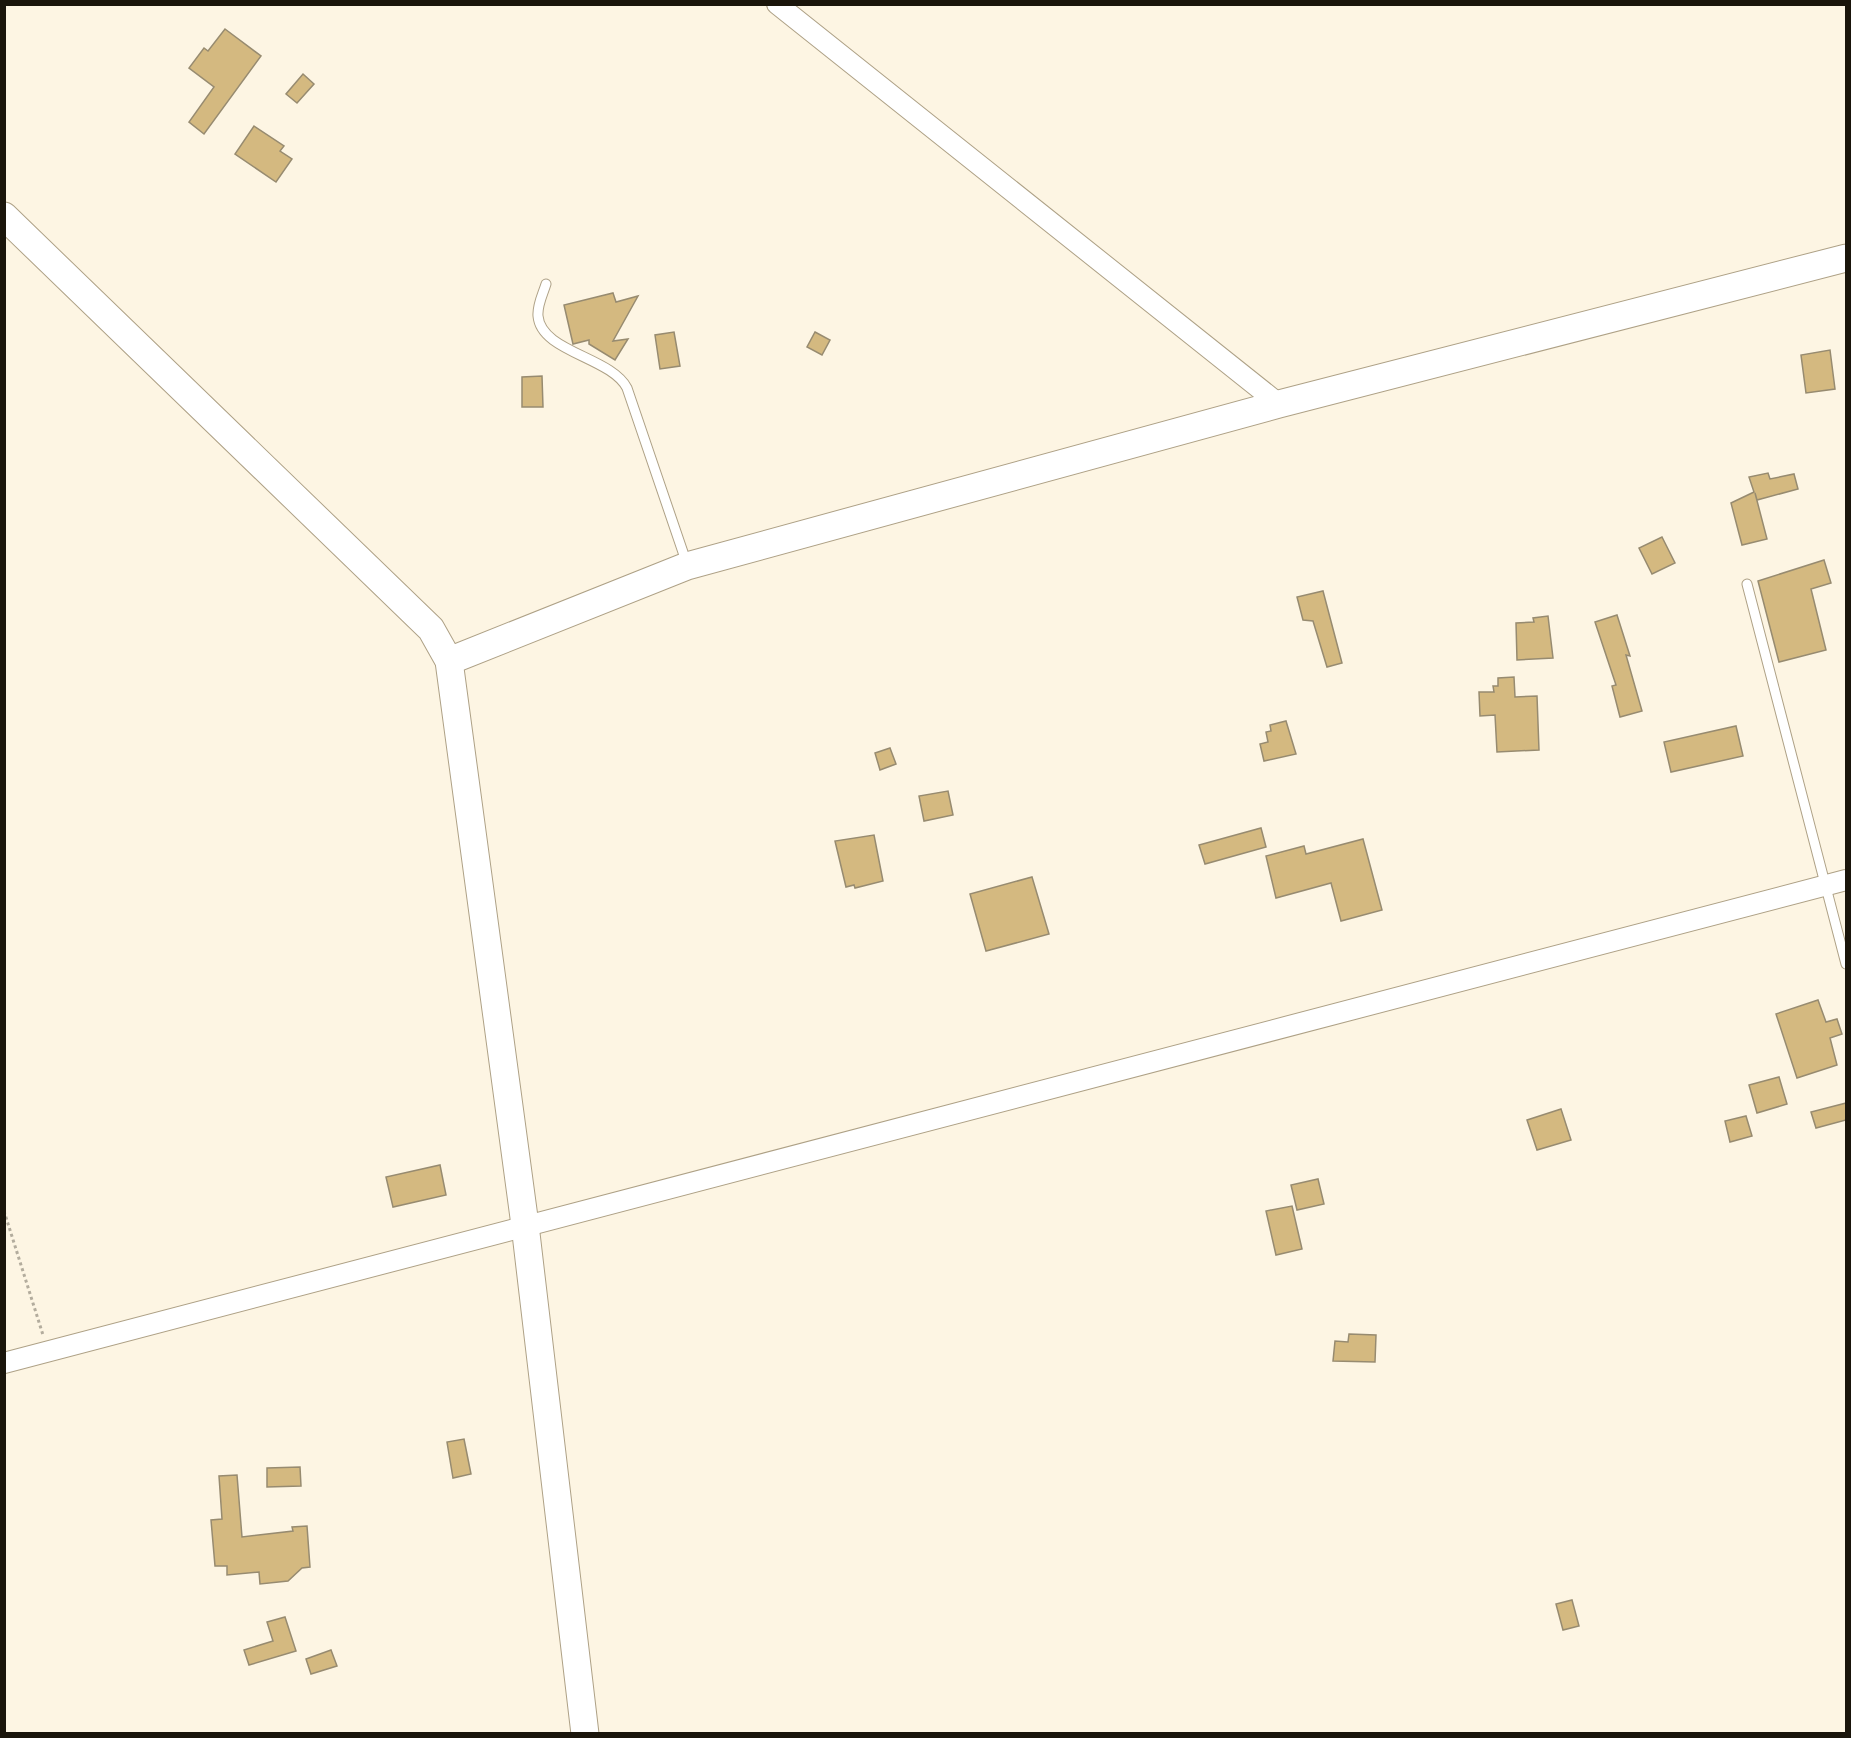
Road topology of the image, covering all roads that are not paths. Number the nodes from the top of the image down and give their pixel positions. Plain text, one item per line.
1 (777, 4) edge
2 (4, 216) edge
3 (1846, 258) edge
4 (546, 284) dead end
5 (1279, 404) junction
6 (687, 566) junction
7 (1747, 584) dead end
8 (449, 661) junction
9 (1846, 880) edge
10 (1827, 885) junction
11 (1846, 964) edge
12 (525, 1225) junction
13 (4, 1363) edge
14 (585, 1734) edge

1 - 5 street
2 - 8 street
3 - 5 street
4 - 6 lane
5 - 6 street
6 - 8 street
7 - 10 lane
8 - 12 street
9 - 10 street
10 - 11 lane
10 - 12 street
12 - 13 street
12 - 14 street

